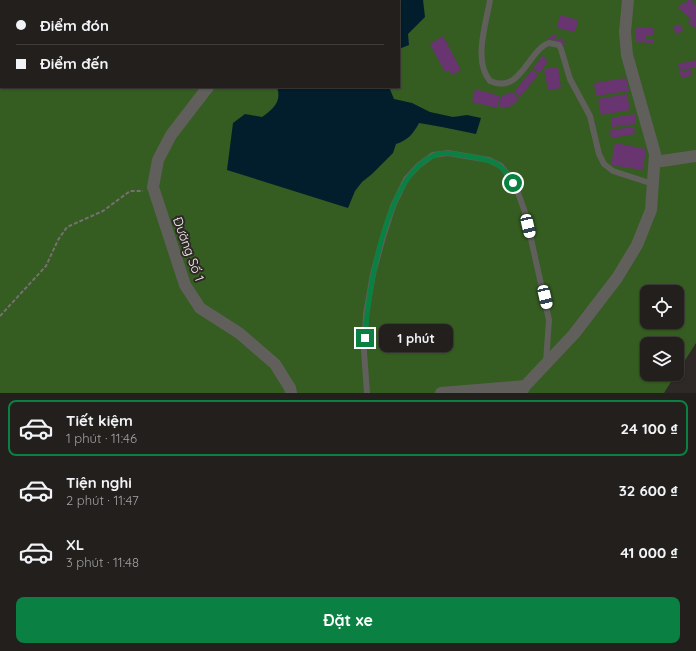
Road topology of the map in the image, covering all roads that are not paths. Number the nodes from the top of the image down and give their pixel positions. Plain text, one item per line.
1 (490, 0) edge
2 (628, 0) edge
3 (207, 88) edge
4 (696, 156) edge
5 (655, 162) junction
6 (653, 184) junction
7 (546, 364) junction
8 (523, 390) edge
9 (291, 393) edge
10 (367, 393) edge
11 (441, 393) edge

1 - 6 lane
2 - 5 street
3 - 9 street, Đường Số 1
4 - 5 street
5 - 6 street
6 - 7 street
7 - 8 street
7 - 10 lane
8 - 11 street

